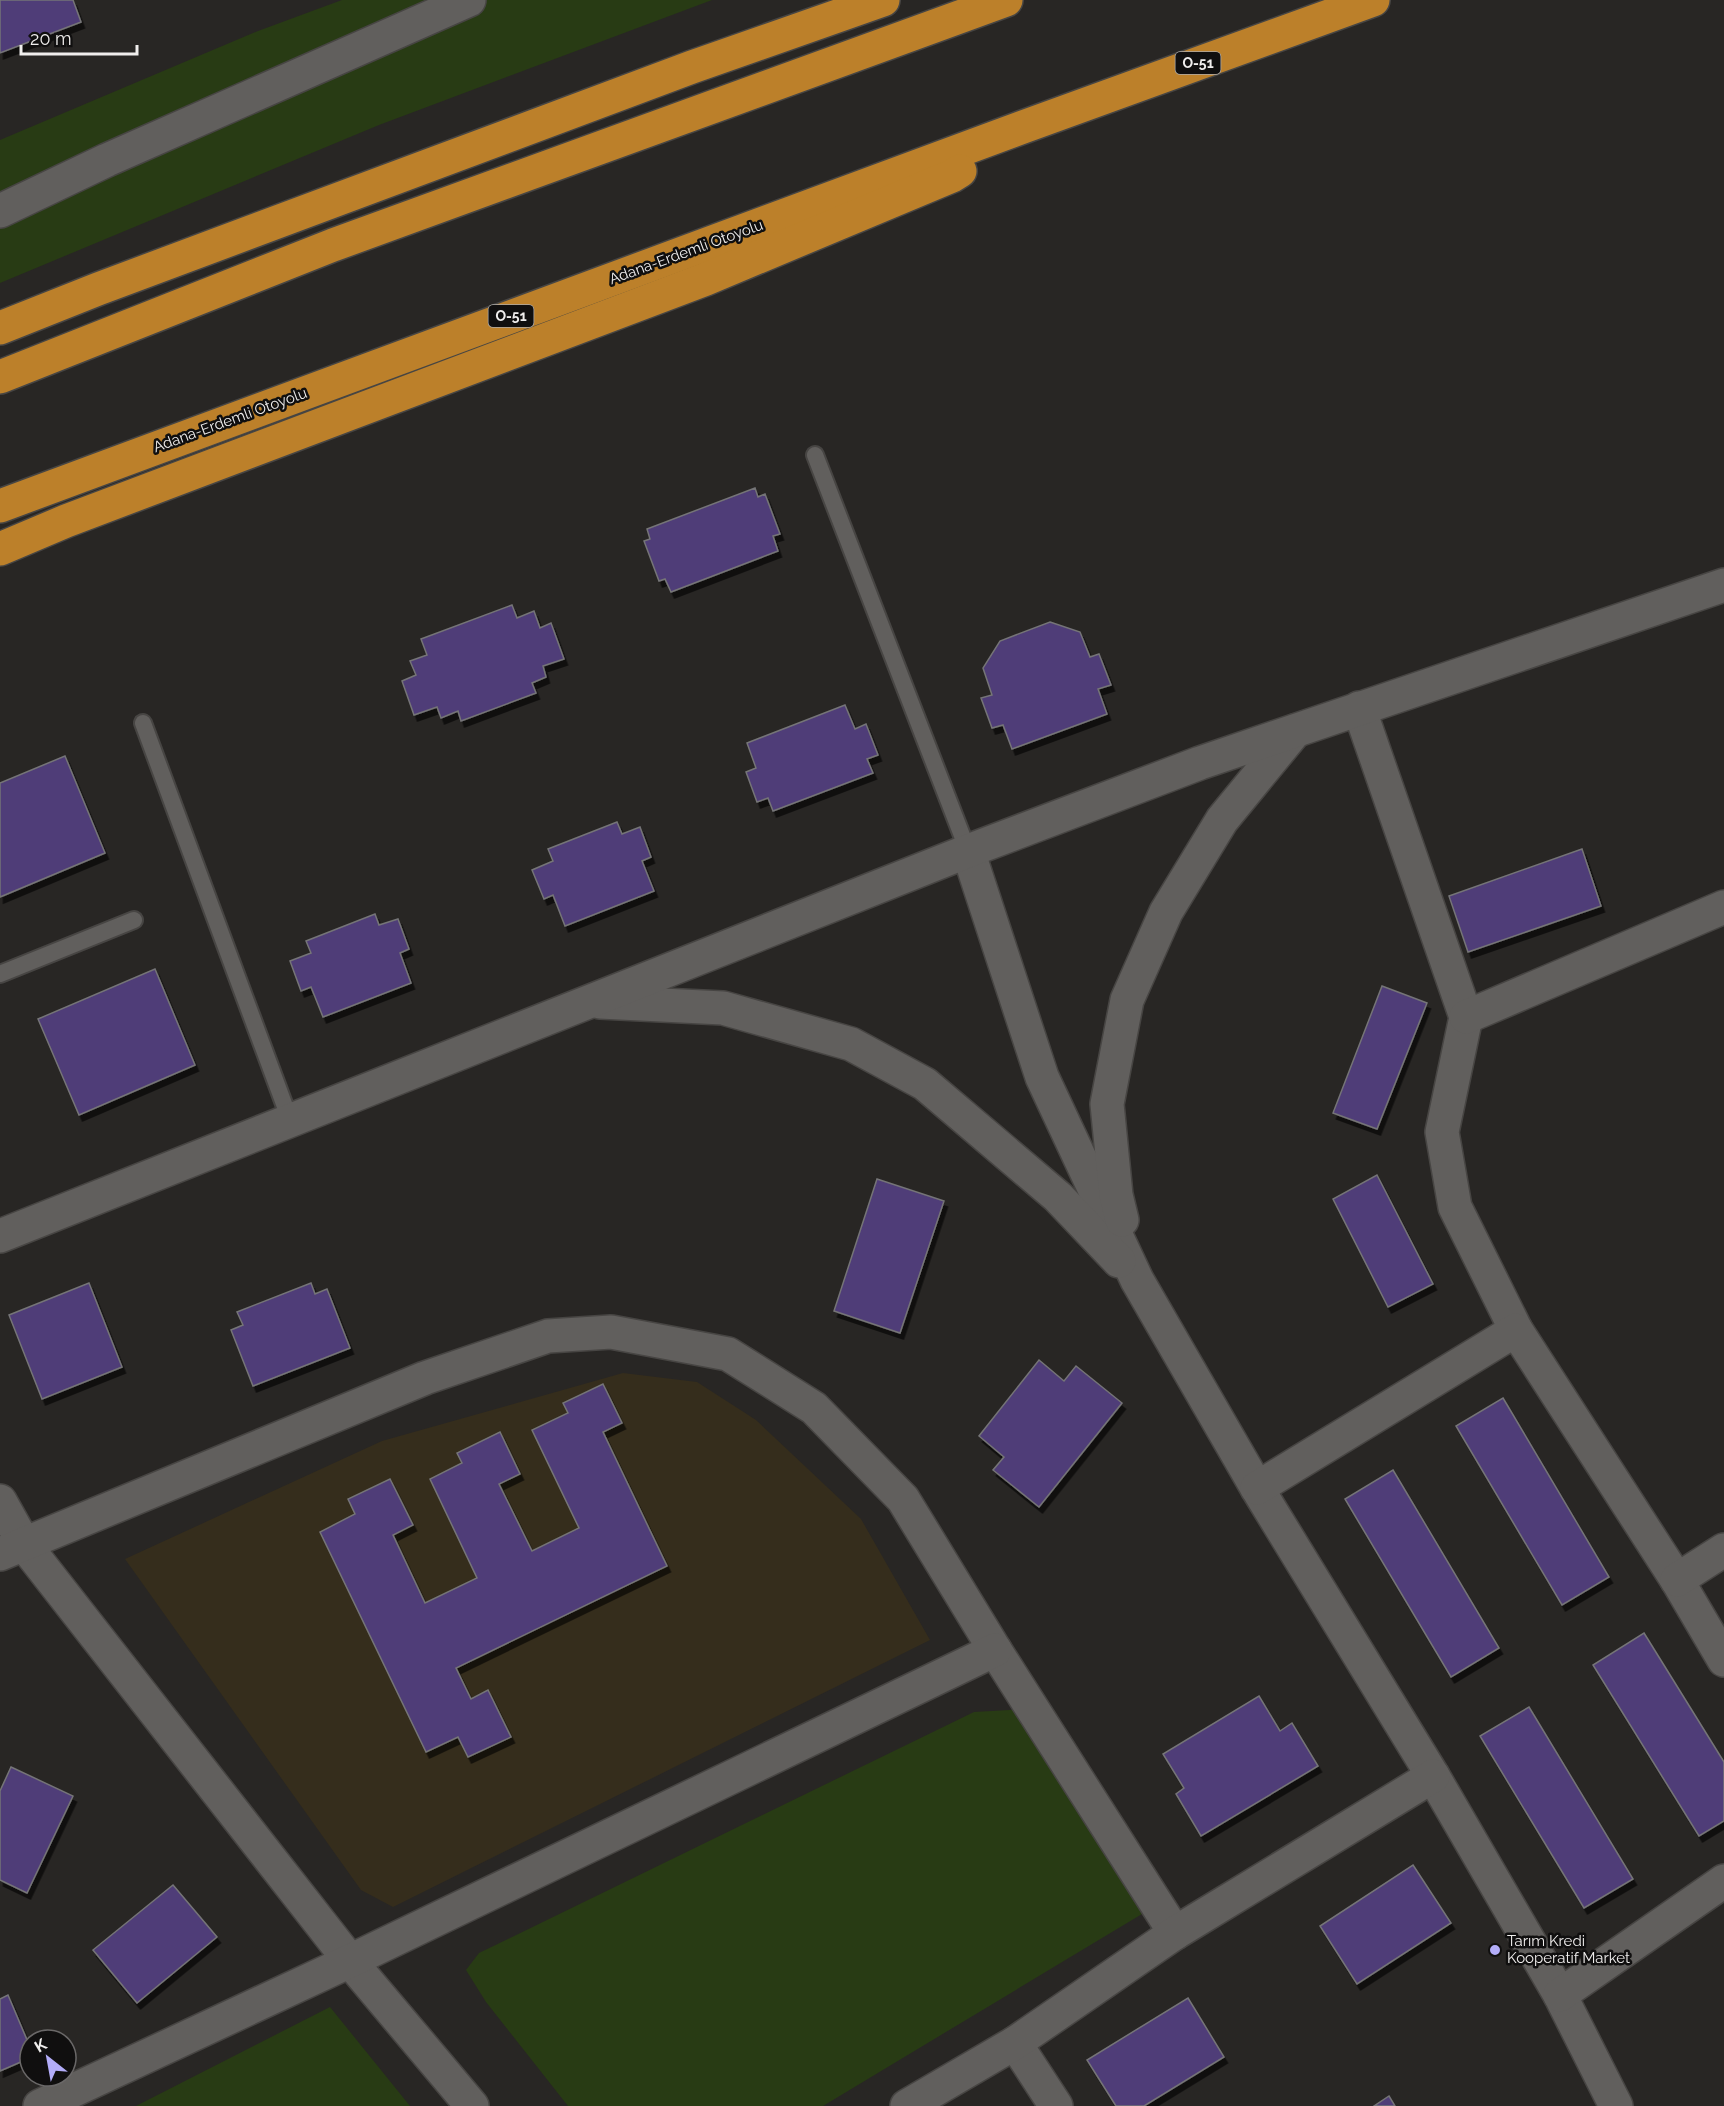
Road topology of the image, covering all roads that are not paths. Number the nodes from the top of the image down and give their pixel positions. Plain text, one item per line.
1 (469, 0) edge
2 (883, 0) edge
3 (1006, 0) edge
4 (1373, 0) edge
5 (1023, 127) junction
6 (0, 211) edge
7 (0, 328) edge
8 (0, 377) edge
9 (815, 455) dead end
10 (0, 506) edge
11 (0, 549) edge
12 (1724, 585) edge
13 (1359, 708) junction
14 (143, 723) dead end
15 (1295, 730) junction
16 (968, 851) junction
17 (1724, 907) edge
18 (134, 920) dead end
19 (0, 974) edge
20 (590, 1002) junction
21 (1466, 1017) junction
22 (290, 1120) junction
23 (0, 1236) edge
24 (1137, 1280) junction
25 (1516, 1330) junction
26 (1257, 1488) junction
27 (0, 1501) edge
28 (12, 1549) edge
29 (1724, 1550) edge
30 (1677, 1580) junction
31 (995, 1650) junction
32 (1724, 1660) edge
33 (1433, 1776) junction
34 (1724, 1881) edge
35 (1175, 1934) junction
36 (350, 1961) junction
37 (1560, 1995) junction
38 (1015, 2043) junction
39 (40, 2106) edge
40 (472, 2106) edge
41 (907, 2106) edge
42 (1056, 2106) edge
43 (1616, 2106) edge

1 - 6 street
2 - 7 highway
3 - 8 highway
4 - 5 highway, Adana-Erdemli Otoyolu / O-51
5 - 10 highway, Adana-Erdemli Otoyolu / O-51
5 - 11 highway
9 - 16 lane
12 - 13 street
13 - 15 street
13 - 21 street
14 - 22 lane
15 - 16 street
15 - 24 street
16 - 20 street
16 - 24 street
17 - 21 street
18 - 19 lane
20 - 22 street
20 - 24 street
21 - 25 street
22 - 23 street
24 - 26 street
25 - 26 street
25 - 30 street
26 - 33 street
27 - 28 street
28 - 31 street
28 - 36 street
29 - 30 street
30 - 32 street
31 - 35 street
31 - 36 street
33 - 35 street
33 - 37 street
34 - 37 street
35 - 38 street
36 - 39 street
36 - 40 street
37 - 43 street
38 - 41 street
38 - 42 street

